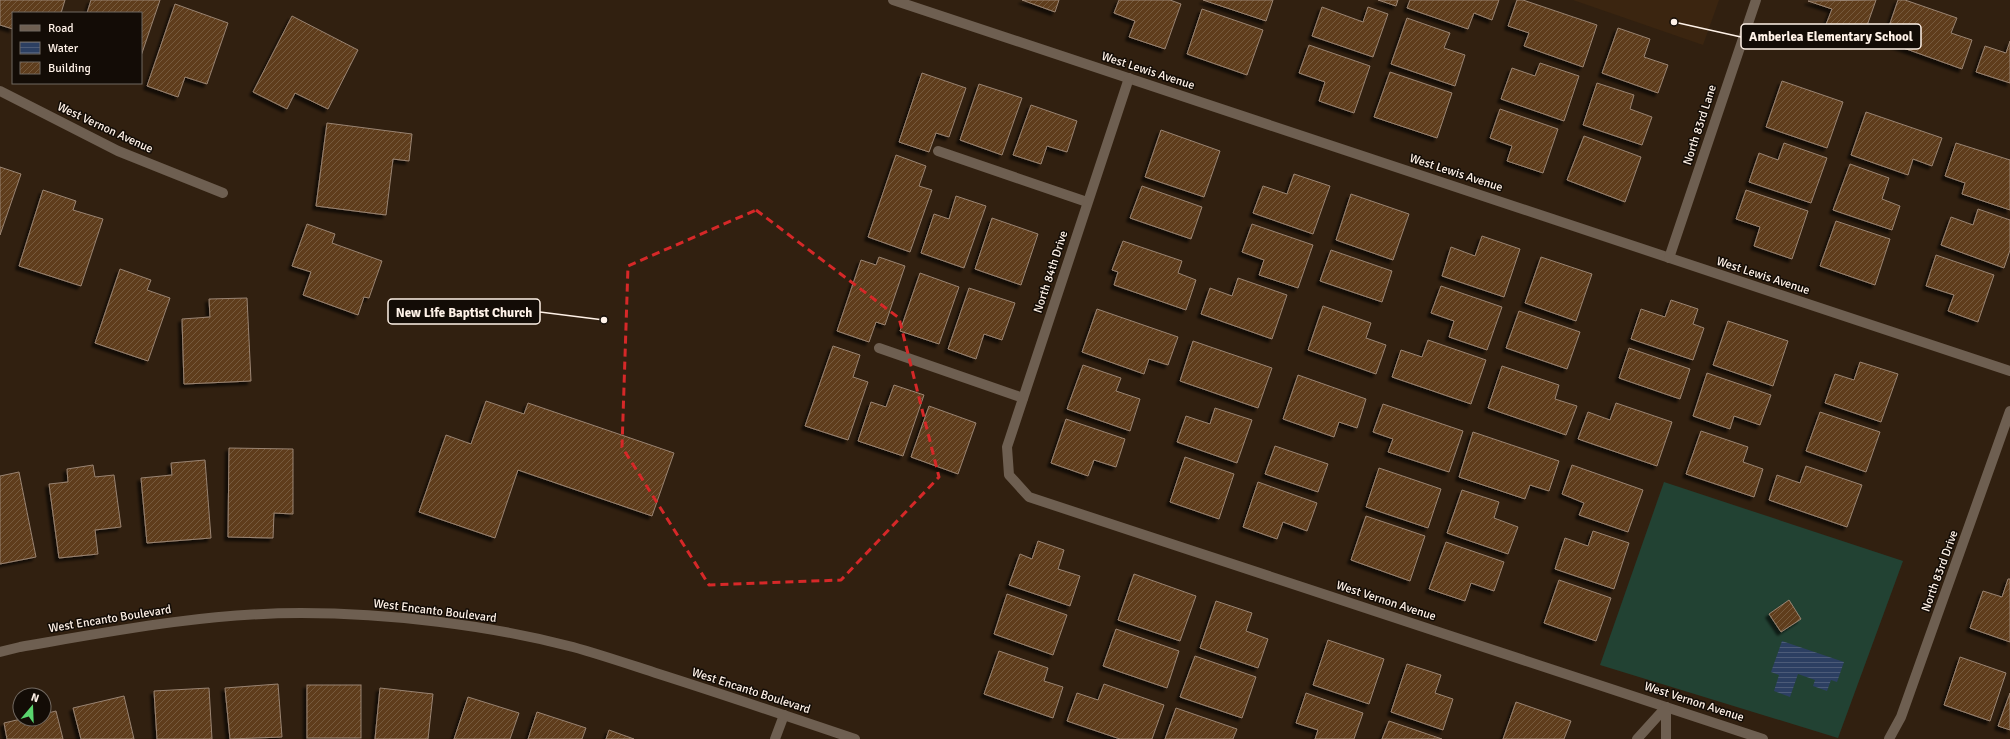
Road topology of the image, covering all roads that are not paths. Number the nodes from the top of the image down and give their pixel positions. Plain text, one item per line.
1 (893, 0) edge
2 (1756, 0) edge
3 (1129, 78) junction
4 (0, 91) edge
5 (938, 151) dead end
6 (223, 193) dead end
7 (1087, 202) junction
8 (1669, 258) junction
9 (879, 348) dead end
10 (2010, 371) edge
11 (1022, 398) junction
12 (2010, 411) edge
13 (1009, 475) joint
14 (0, 652) edge
15 (1666, 707) junction
16 (784, 715) junction
17 (775, 739) edge
18 (855, 739) edge
19 (1637, 739) edge
20 (1666, 739) edge
21 (1763, 739) edge
22 (1890, 739) edge

1 - 3 street, West Lewis Avenue
2 - 8 street, North 83rd Lane
3 - 7 street, North 84th Drive
3 - 8 street, West Lewis Avenue
4 - 6 street, West Vernon Avenue
5 - 7 street
7 - 11 street, North 84th Drive
8 - 10 street, West Lewis Avenue
9 - 11 street
11 - 13 street, North 84th Drive
12 - 22 street, North 83rd Drive
13 - 15 street, West Vernon Avenue
14 - 16 street, West Encanto Boulevard
15 - 19 street
15 - 20 street
15 - 21 street, West Vernon Avenue
16 - 17 street
16 - 18 street, West Encanto Boulevard

